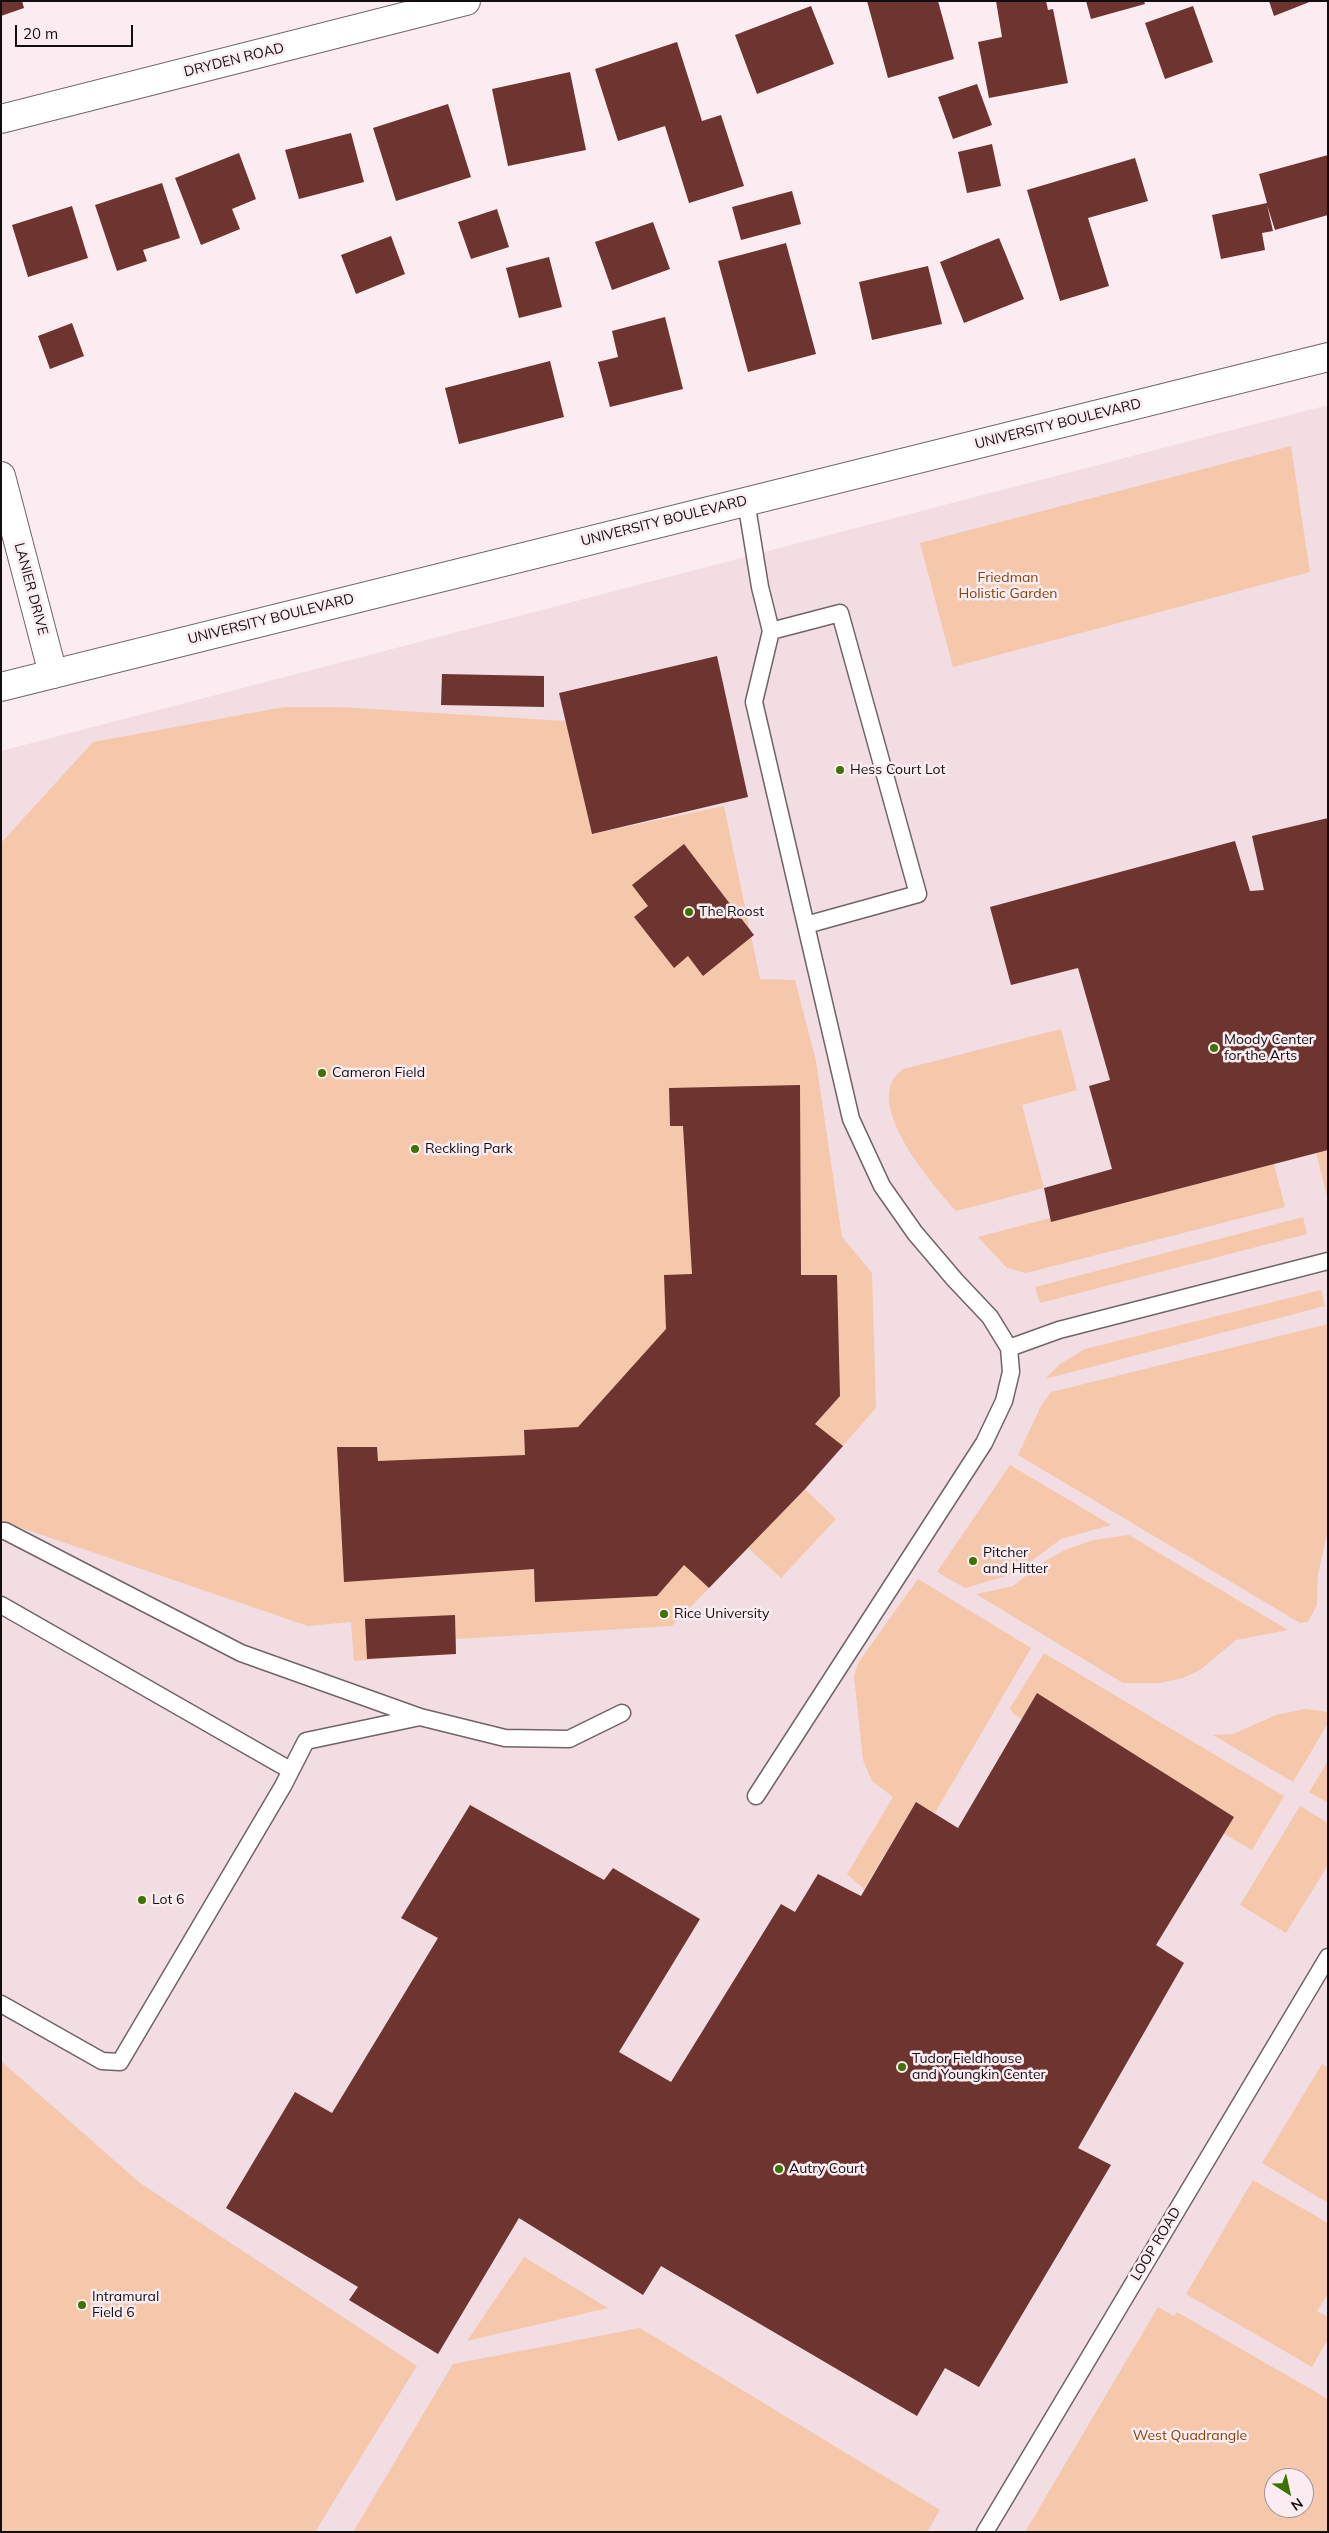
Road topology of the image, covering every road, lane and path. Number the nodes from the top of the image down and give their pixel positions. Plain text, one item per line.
1 (466, 1) edge
2 (1, 119) edge
3 (1328, 357) edge
4 (1, 476) edge
5 (746, 501) junction
6 (771, 631) junction
7 (53, 674) junction
8 (1, 686) edge
9 (806, 925) junction
10 (1328, 1261) edge
11 (1008, 1348) junction
12 (1, 1531) edge
13 (1, 1605) edge
14 (622, 1713) dead end
15 (420, 1716) junction
16 (290, 1770) junction
17 (756, 1796) dead end
18 (1328, 1957) edge
19 (1, 2004) edge
20 (985, 2532) edge

1 - 2 main road, DRYDEN ROAD
3 - 5 main road, UNIVERSITY BOULEVARD
4 - 7 main road, LANIER DRIVE
5 - 6 lane
5 - 7 main road, UNIVERSITY BOULEVARD
6 - 9 lane
6 - 9 lane
7 - 8 main road, UNIVERSITY BOULEVARD
9 - 11 lane
10 - 11 lane
11 - 17 lane
12 - 15 lane
13 - 16 lane
14 - 15 lane
15 - 16 lane
16 - 19 lane
18 - 20 lane, LOOP ROAD

